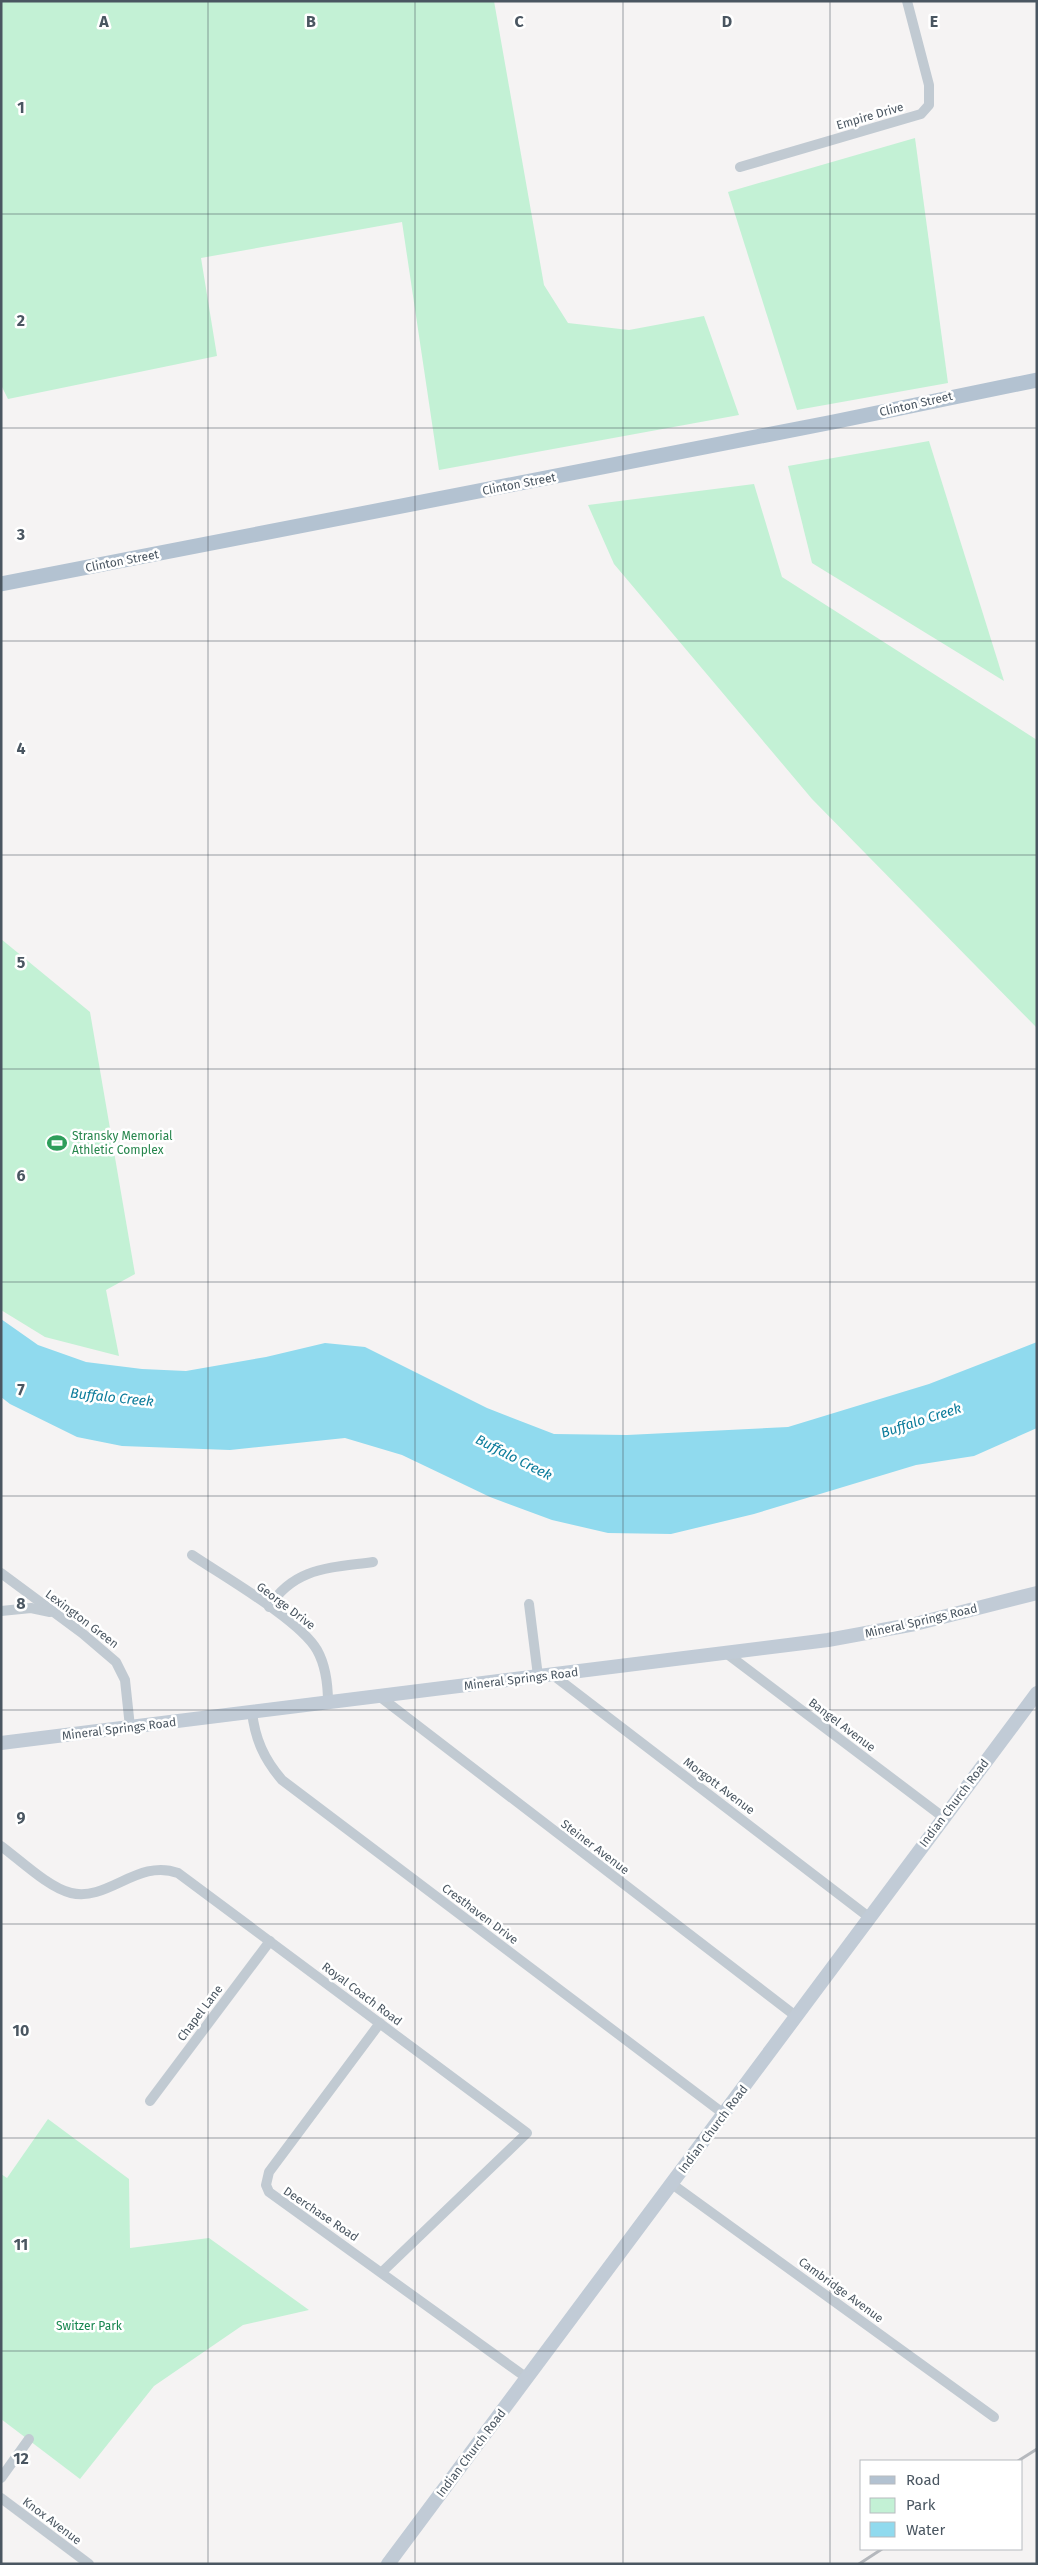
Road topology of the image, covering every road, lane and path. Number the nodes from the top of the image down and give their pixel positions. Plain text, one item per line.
1 (907, 1) edge
2 (740, 167) dead end
3 (1037, 380) edge
4 (1, 584) edge
5 (192, 1554) dead end
6 (373, 1562) dead end
7 (1, 1573) edge
8 (1037, 1593) edge
9 (529, 1604) dead end
10 (269, 1607) junction
11 (1, 1612) edge
12 (56, 1614) junction
13 (726, 1653) junction
14 (553, 1675) junction
15 (538, 1676) junction
16 (1037, 1693) edge
17 (379, 1696) junction
18 (328, 1702) junction
19 (252, 1712) junction
20 (130, 1727) junction
21 (1, 1743) edge
22 (943, 1817) junction
23 (1, 1846) edge
24 (870, 1918) junction
25 (270, 1941) junction
26 (796, 2017) junction
27 (380, 2023) junction
28 (150, 2101) dead end
29 (724, 2114) junction
30 (672, 2184) junction
31 (382, 2272) junction
32 (527, 2378) junction
33 (994, 2417) dead end
34 (29, 2440) dead end
35 (1, 2478) edge
36 (1, 2498) edge
37 (89, 2564) edge
38 (388, 2564) edge

1 - 2 street, Empire Drive
3 - 4 main road, Clinton Street
5 - 10 street, George Drive
6 - 10 street
7 - 12 street, Lexington Green
8 - 13 street, Mineral Springs Road
9 - 15 street
10 - 18 street, George Drive
11 - 12 street
12 - 20 street, Lexington Green
13 - 14 street, Mineral Springs Road
13 - 22 street, Bangel Avenue
14 - 15 street, Mineral Springs Road
14 - 24 street, Morgott Avenue
15 - 17 street, Mineral Springs Road
16 - 22 street, Indian Church Road
17 - 18 street, Mineral Springs Road
17 - 26 street, Steiner Avenue
18 - 19 street, Mineral Springs Road
19 - 20 street, Mineral Springs Road
19 - 29 street, Cresthaven Drive
20 - 21 street, Mineral Springs Road
22 - 24 street, Indian Church Road
23 - 25 street, Royal Coach Road
24 - 26 street, Indian Church Road
25 - 27 street, Royal Coach Road
25 - 28 street, Chapel Lane
26 - 29 street, Indian Church Road
27 - 31 street, Deerchase Road
27 - 31 street, Royal Coach Road
29 - 30 street, Indian Church Road
30 - 32 street, Indian Church Road
30 - 33 street, Cambridge Avenue
31 - 32 street, Deerchase Road
32 - 38 street, Indian Church Road
34 - 35 street
36 - 37 street, Knox Avenue

